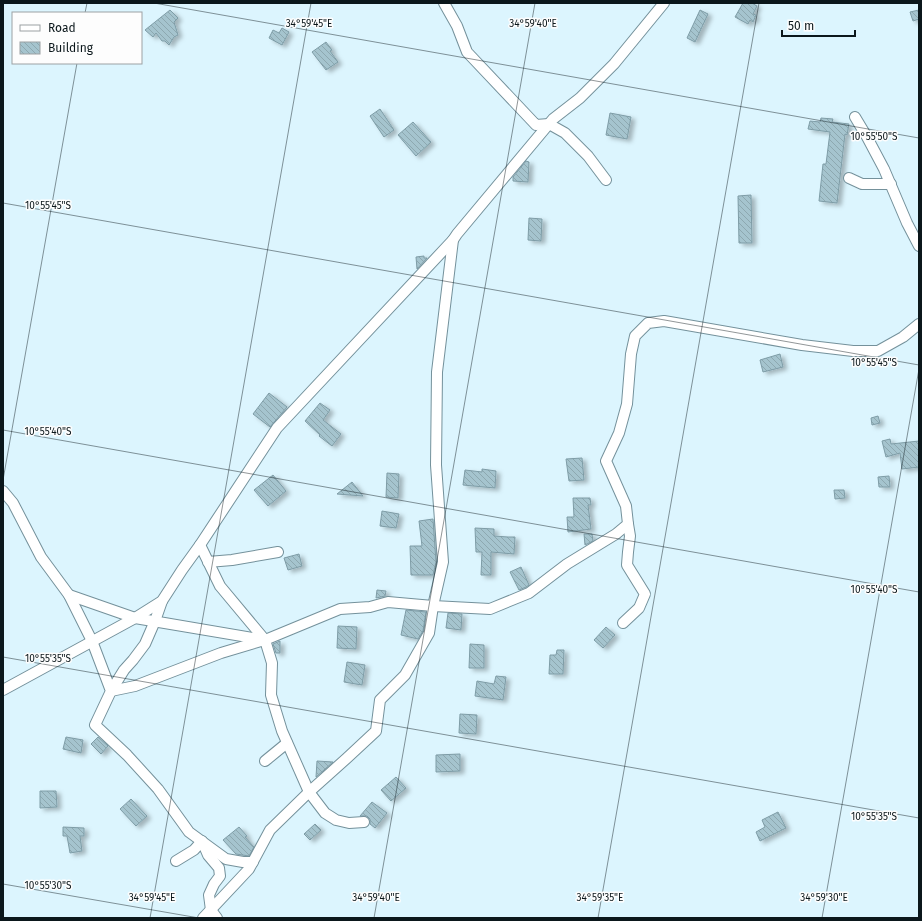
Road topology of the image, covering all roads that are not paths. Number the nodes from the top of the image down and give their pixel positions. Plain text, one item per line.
1 (444, 3) edge
2 (664, 3) edge
3 (855, 117) dead end
4 (536, 124) junction
5 (549, 124) junction
6 (536, 139) junction
7 (849, 178) dead end
8 (606, 180) dead end
9 (891, 184) junction
10 (453, 240) junction
11 (919, 246) edge
12 (919, 324) edge
13 (3, 491) edge
14 (628, 524) junction
15 (200, 545) junction
16 (278, 552) dead end
17 (208, 562) junction
18 (69, 595) junction
19 (162, 601) junction
20 (433, 606) junction
21 (135, 618) junction
22 (155, 621) junction
23 (623, 623) dead end
24 (265, 640) junction
25 (92, 641) junction
26 (3, 690) edge
27 (111, 691) junction
28 (288, 743) junction
29 (265, 761) dead end
30 (308, 792) junction
31 (364, 822) dead end
32 (202, 841) junction
33 (176, 861) dead end
34 (253, 862) junction
35 (214, 914) edge
36 (203, 918) edge

1 - 4 street
2 - 5 street
3 - 9 street
4 - 5 street
4 - 6 street
5 - 6 street
5 - 8 street
6 - 10 street
7 - 9 street
9 - 11 street
10 - 15 street
10 - 20 street
12 - 14 street
13 - 18 street
14 - 20 street
14 - 23 street
15 - 17 street
15 - 19 street
16 - 17 street
17 - 24 street
18 - 21 street
18 - 25 street
19 - 21 street
19 - 22 street
20 - 24 street
20 - 30 street
21 - 22 street
21 - 25 street
22 - 24 street
22 - 27 street
24 - 27 street
24 - 28 street
25 - 26 street
25 - 27 street
27 - 32 street
28 - 29 street
28 - 30 street
30 - 31 street
30 - 34 street
32 - 33 street
32 - 34 street
32 - 35 street
34 - 35 street
35 - 36 street

